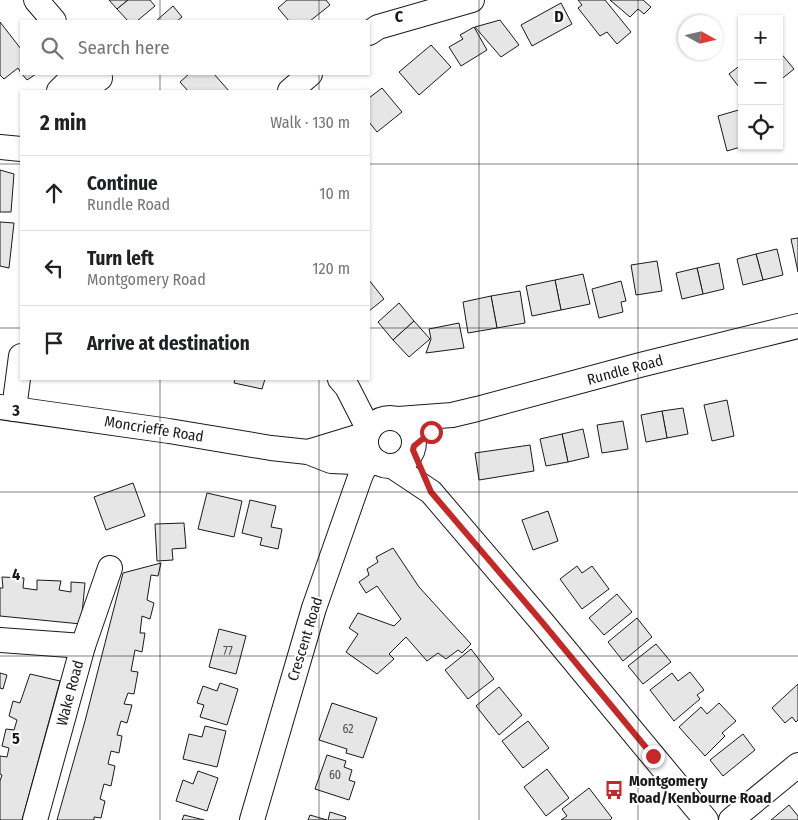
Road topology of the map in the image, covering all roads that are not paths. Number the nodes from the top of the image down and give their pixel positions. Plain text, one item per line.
1 (36, 0) edge
2 (472, 0) edge
3 (417, 7) edge
4 (53, 20) edge
5 (370, 32) edge
6 (75, 75) edge
7 (309, 75) edge
8 (60, 90) edge
9 (291, 90) edge
10 (0, 147) edge
11 (20, 149) edge
12 (798, 326) edge
13 (20, 360) edge
14 (344, 383) edge
15 (7, 408) edge
16 (452, 415) junction
17 (396, 419) junction
18 (368, 432) junction
19 (413, 448) junction
20 (308, 452) junction
21 (380, 464) junction
22 (431, 492) junction
23 (110, 568) dead end
24 (0, 640) edge
25 (84, 646) junction
26 (798, 765) edge
27 (35, 820) edge
28 (252, 820) edge
29 (706, 820) edge
30 (731, 820) edge

1 - 4 street
2 - 3 street
3 - 5 street
6 - 8 street
7 - 9 street
10 - 11 street
12 - 16 street, Rundle Road
13 - 15 street
14 - 17 street
14 - 18 street
15 - 20 street, Moncrieffe Road
16 - 17 street, Rundle Road
16 - 19 street, Rundle Road
17 - 18 street
17 - 19 street
18 - 20 street, Moncrieffe Road
18 - 21 street
19 - 21 street
19 - 22 street
20 - 21 street, Moncrieffe Road
21 - 22 street
21 - 28 street, Crescent Road
22 - 29 street
23 - 25 street, Wake Road
24 - 25 street
25 - 27 street, Wake Road
26 - 30 street

